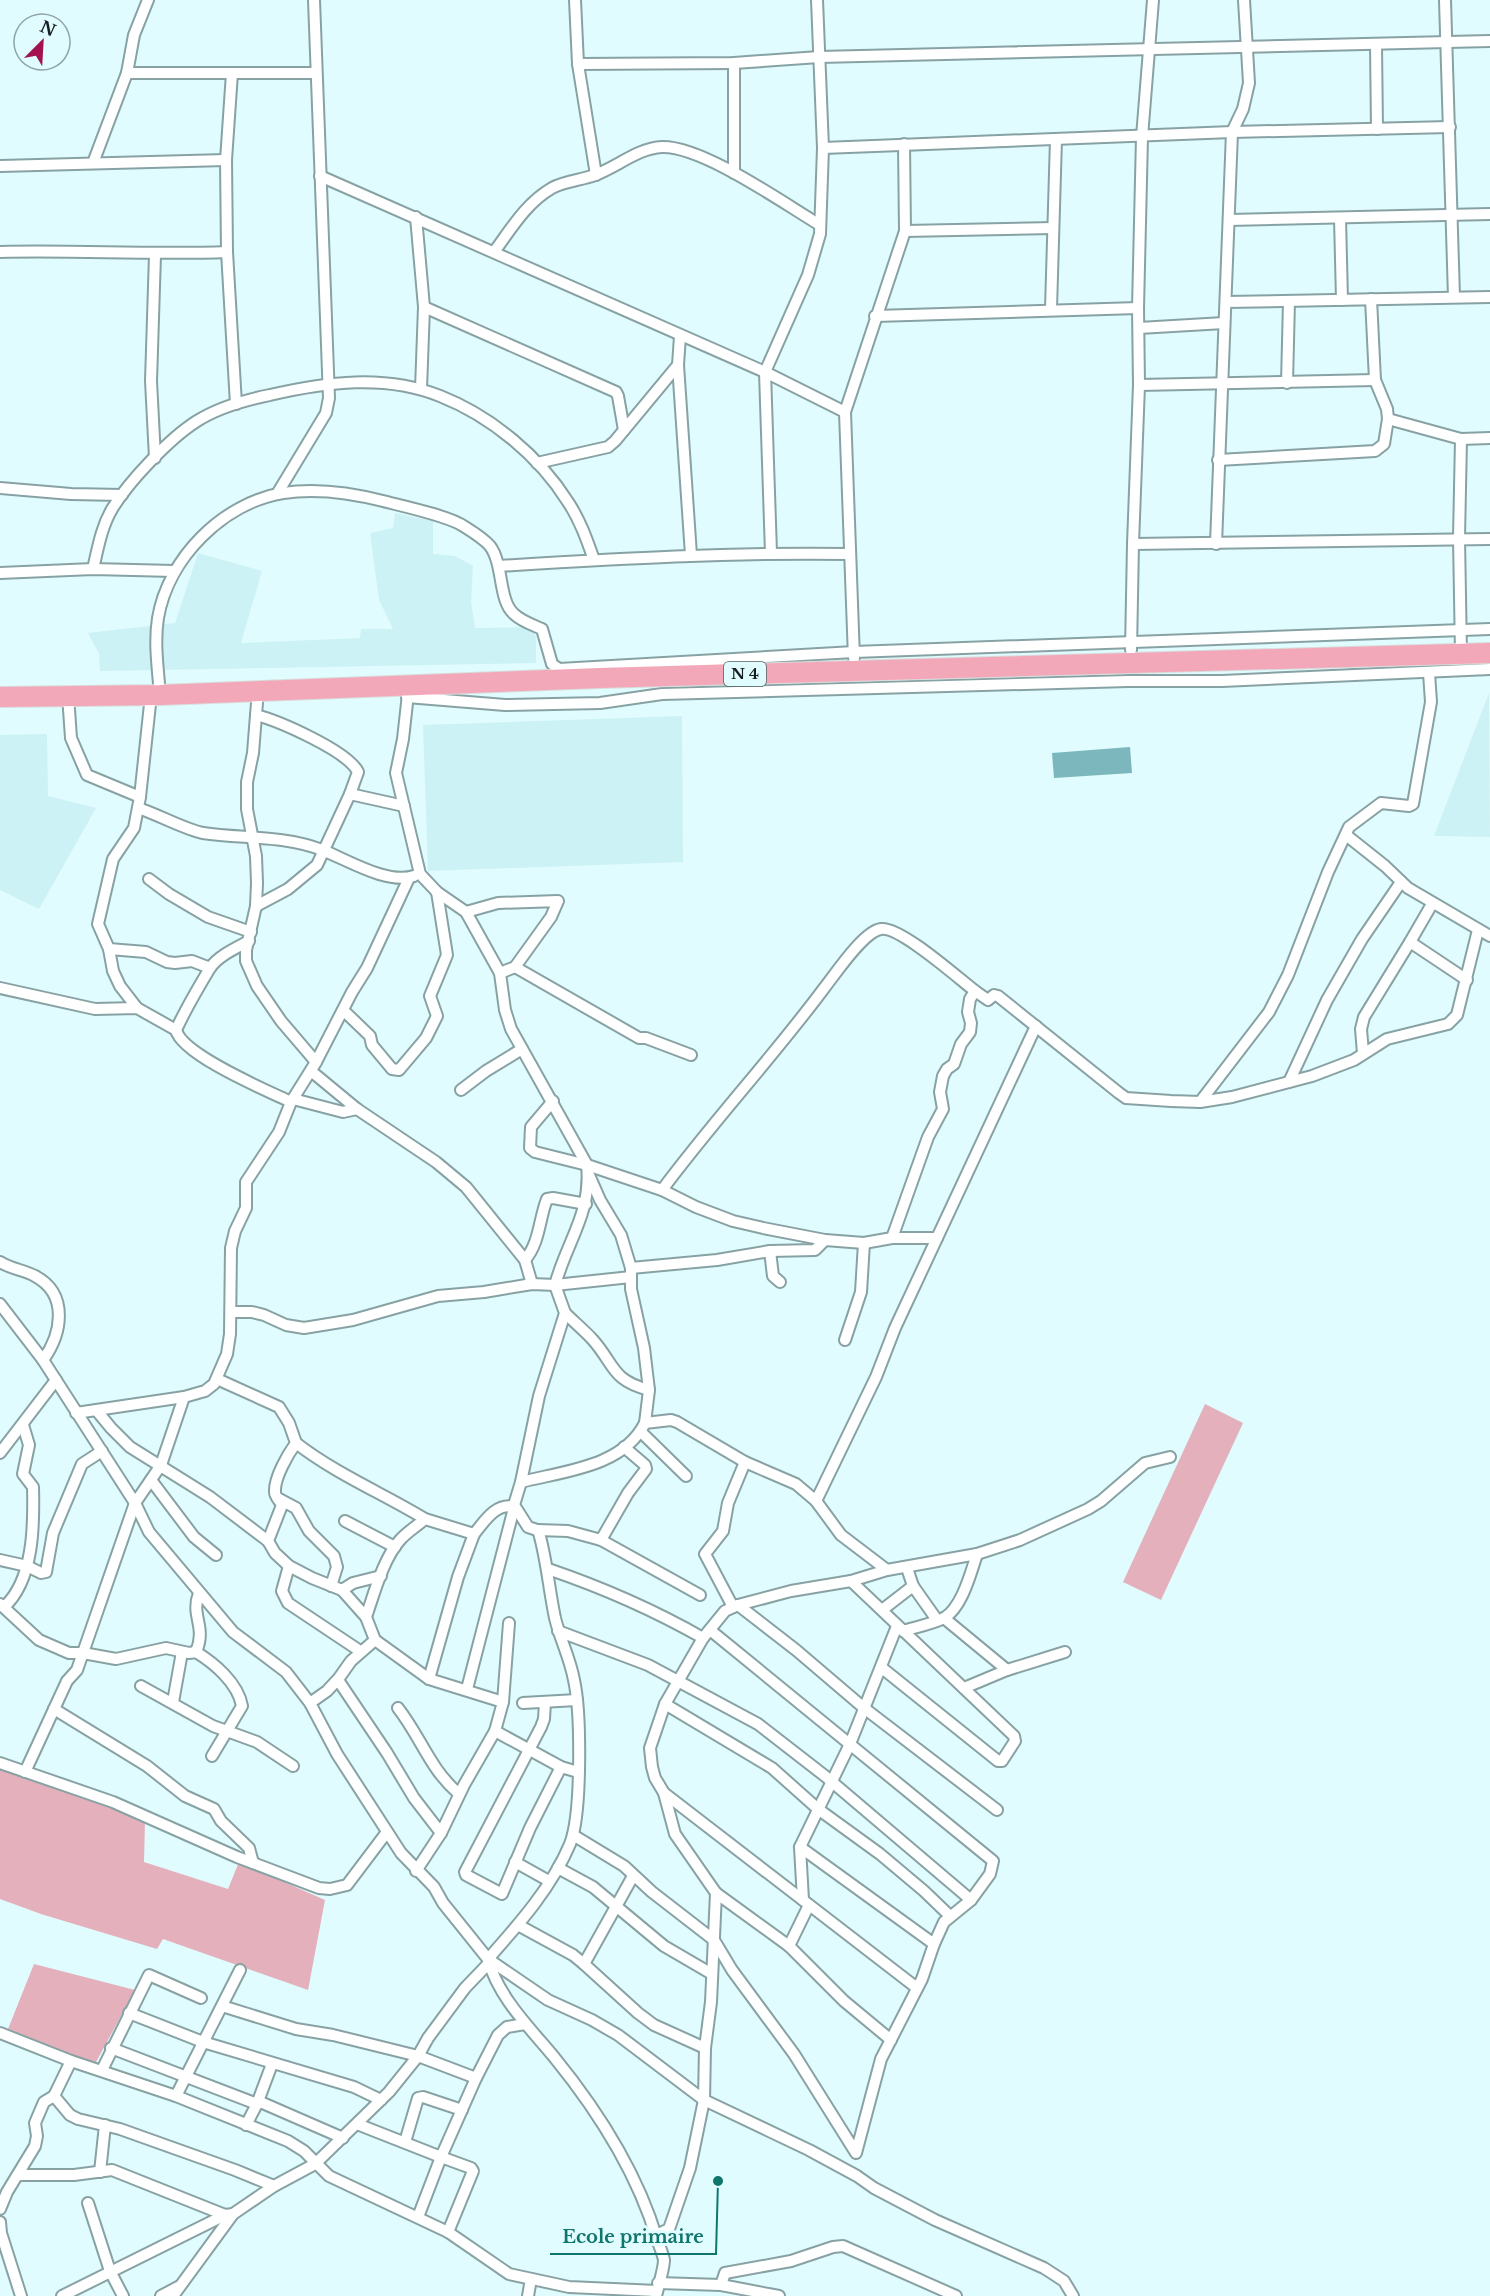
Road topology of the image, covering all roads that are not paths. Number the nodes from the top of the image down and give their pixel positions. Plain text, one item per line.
1 (148, 0) edge
2 (314, 0) edge
3 (575, 0) edge
4 (817, 0) edge
5 (1153, 0) edge
6 (1244, 0) edge
7 (1445, 0) edge
8 (1490, 42) edge
9 (1446, 44) junction
10 (1376, 45) junction
11 (1248, 47) junction
12 (1149, 50) junction
13 (819, 57) junction
14 (734, 63) junction
15 (578, 64) junction
16 (127, 73) junction
17 (232, 73) junction
18 (316, 74) junction
19 (1450, 127) junction
20 (1377, 129) junction
21 (1232, 132) junction
22 (1142, 137) junction
23 (1056, 139) junction
24 (904, 144) junction
25 (823, 148) junction
26 (226, 160) junction
27 (93, 163) junction
28 (0, 166) edge
29 (734, 173) junction
30 (596, 175) junction
31 (320, 176) junction
32 (1490, 214) edge
33 (1452, 215) junction
34 (416, 217) junction
35 (1340, 218) junction
36 (1229, 220) junction
37 (820, 225) junction
38 (1053, 228) junction
39 (905, 231) junction
40 (0, 252) edge
41 (227, 252) junction
42 (494, 252) junction
43 (155, 255) junction
44 (1454, 297) junction
45 (1490, 297) edge
46 (1371, 299) junction
47 (1342, 300) junction
48 (1289, 301) junction
49 (1226, 302) junction
50 (424, 307) junction
51 (1138, 308) junction
52 (1051, 309) junction
53 (875, 316) junction
54 (1224, 323) junction
55 (1139, 328) junction
56 (680, 336) junction
57 (678, 365) junction
58 (765, 372) junction
59 (1375, 380) junction
60 (1287, 382) junction
61 (329, 383) junction
62 (1221, 384) junction
63 (1139, 385) junction
64 (421, 389) junction
65 (236, 404) junction
66 (845, 412) junction
67 (1388, 419) junction
68 (624, 430) junction
69 (1490, 438) edge
70 (1461, 439) junction
71 (155, 458) junction
72 (1218, 460) junction
73 (537, 463) junction
74 (0, 488) edge
75 (277, 494) junction
76 (122, 495) junction
77 (1459, 538) junction
78 (1490, 538) edge
79 (1133, 544) junction
80 (1216, 544) junction
81 (771, 553) junction
82 (850, 554) junction
83 (691, 555) junction
84 (594, 560) junction
85 (499, 566) junction
86 (93, 569) junction
87 (174, 571) junction
88 (0, 573) edge
89 (1490, 628) edge
90 (1459, 629) junction
91 (1131, 653) junction
92 (1490, 653) edge
93 (1461, 654) junction
94 (854, 662) junction
95 (1490, 669) edge
96 (1429, 673) junction
97 (258, 690) junction
98 (408, 691) junction
99 (68, 695) junction
100 (156, 695) junction
101 (0, 697) edge
102 (256, 715) junction
103 (350, 794) junction
104 (139, 803) junction
105 (404, 806) junction
106 (1346, 835) junction
107 (253, 838) junction
108 (324, 850) junction
109 (414, 876) junction
110 (149, 879) dead end
111 (1401, 882) junction
112 (437, 892) junction
113 (1432, 904) junction
114 (256, 906) junction
115 (466, 912) junction
116 (1478, 930) junction
117 (250, 936) junction
118 (1490, 936) edge
119 (1410, 942) junction
120 (109, 949) junction
121 (210, 968) junction
122 (514, 968) junction
123 (500, 973) junction
124 (1467, 980) junction
125 (0, 988) edge
126 (975, 991) junction
127 (137, 1008) junction
128 (343, 1010) junction
129 (1036, 1026) junction
130 (176, 1030) junction
131 (522, 1049) junction
132 (1364, 1053) junction
133 (691, 1055) dead end
134 (314, 1067) junction
135 (1289, 1082) junction
136 (461, 1090) dead end
137 (292, 1101) junction
138 (553, 1101) junction
139 (1200, 1102) junction
140 (357, 1109) junction
141 (588, 1169) junction
142 (663, 1190) junction
143 (586, 1204) junction
144 (892, 1238) junction
145 (937, 1238) junction
146 (825, 1240) junction
147 (864, 1243) junction
148 (770, 1251) junction
149 (525, 1260) junction
150 (0, 1262) edge
151 (631, 1272) junction
152 (780, 1282) dead end
153 (532, 1284) junction
154 (555, 1285) junction
155 (0, 1304) edge
156 (231, 1312) junction
157 (565, 1313) junction
158 (845, 1340) dead end
159 (43, 1360) junction
160 (217, 1379) junction
161 (56, 1380) junction
162 (649, 1389) junction
163 (184, 1397) junction
164 (97, 1411) junction
165 (76, 1413) junction
166 (23, 1425) junction
167 (643, 1428) junction
168 (296, 1443) junction
169 (624, 1447) junction
170 (102, 1451) junction
171 (0, 1453) edge
172 (1170, 1457) dead end
173 (745, 1462) junction
174 (161, 1465) junction
175 (686, 1476) dead end
176 (151, 1480) junction
177 (521, 1482) junction
178 (279, 1499) junction
179 (816, 1501) junction
180 (135, 1503) junction
181 (514, 1507) junction
182 (425, 1519) junction
183 (345, 1521) dead end
184 (537, 1530) junction
185 (474, 1534) junction
186 (268, 1540) junction
187 (601, 1540) junction
188 (395, 1547) junction
189 (977, 1554) junction
190 (216, 1555) dead end
191 (0, 1560) edge
192 (27, 1566) junction
193 (289, 1566) junction
194 (907, 1568) junction
195 (548, 1569) junction
196 (887, 1570) junction
197 (381, 1576) junction
198 (851, 1581) junction
199 (331, 1586) junction
200 (913, 1586) junction
201 (342, 1590) junction
202 (199, 1593) junction
203 (700, 1595) dead end
204 (2, 1606) edge
205 (736, 1606) junction
206 (882, 1611) junction
207 (366, 1617) junction
208 (941, 1619) junction
209 (508, 1623) dead end
210 (900, 1628) junction
211 (558, 1631) junction
212 (706, 1634) junction
213 (375, 1640) junction
214 (360, 1651) junction
215 (182, 1652) junction
216 (196, 1652) junction
217 (1065, 1652) dead end
218 (83, 1653) junction
219 (882, 1668) junction
220 (1007, 1670) junction
221 (429, 1679) junction
222 (338, 1680) junction
223 (679, 1680) junction
224 (141, 1686) dead end
225 (964, 1688) junction
226 (467, 1689) junction
227 (577, 1700) junction
228 (174, 1702) junction
229 (310, 1702) junction
230 (503, 1702) junction
231 (545, 1702) junction
232 (523, 1703) dead end
233 (665, 1704) junction
234 (398, 1708) dead end
235 (864, 1708) junction
236 (54, 1709) junction
237 (227, 1731) junction
238 (495, 1731) junction
239 (850, 1744) junction
240 (529, 1750) junction
241 (212, 1756) dead end
242 (0, 1763) edge
243 (292, 1766) dead end
244 (561, 1767) junction
245 (25, 1772) junction
246 (578, 1772) junction
247 (832, 1783) junction
248 (664, 1793) junction
249 (459, 1794) junction
250 (818, 1809) junction
251 (997, 1810) dead end
252 (387, 1832) junction
253 (441, 1833) junction
254 (573, 1835) junction
255 (800, 1847) junction
256 (515, 1862) junction
257 (253, 1863) junction
258 (558, 1868) junction
259 (416, 1871) junction
260 (633, 1876) junction
261 (549, 1881) junction
262 (716, 1893) junction
263 (971, 1900) junction
264 (806, 1902) junction
265 (616, 1906) junction
266 (950, 1916) junction
267 (518, 1925) junction
268 (714, 1940) junction
269 (934, 1944) junction
270 (789, 1946) junction
271 (489, 1961) junction
272 (584, 1964) junction
273 (240, 1970) dead end
274 (712, 1974) junction
275 (917, 1988) junction
276 (201, 1998) dead end
277 (222, 2006) junction
278 (129, 2013) junction
279 (525, 2024) junction
280 (0, 2033) edge
281 (891, 2040) junction
282 (203, 2042) junction
283 (111, 2048) junction
284 (705, 2048) junction
285 (418, 2056) junction
286 (71, 2061) junction
287 (272, 2064) junction
288 (102, 2070) junction
289 (185, 2077) junction
290 (476, 2078) junction
291 (54, 2096) junction
292 (176, 2096) junction
293 (381, 2100) junction
294 (704, 2100) junction
295 (257, 2102) junction
296 (462, 2110) junction
297 (357, 2124) junction
298 (105, 2125) junction
299 (246, 2125) junction
300 (343, 2138) junction
301 (405, 2142) junction
302 (856, 2153) junction
303 (441, 2157) junction
304 (315, 2164) junction
305 (100, 2172) junction
306 (18, 2175) junction
307 (857, 2176) junction
308 (274, 2186) junction
309 (88, 2203) dead end
310 (0, 2209) edge
311 (229, 2215) junction
312 (418, 2217) junction
313 (0, 2222) edge
314 (448, 2232) junction
315 (656, 2235) junction
316 (110, 2271) junction
317 (531, 2279) junction
318 (721, 2284) junction
319 (657, 2290) edge
320 (176, 2291) edge
321 (568, 2291) edge
322 (610, 2293) edge
323 (21, 2296) edge
324 (62, 2296) edge
325 (123, 2296) edge
326 (161, 2296) edge
327 (528, 2296) edge
328 (779, 2296) edge
329 (956, 2296) edge
330 (1073, 2296) edge

1 - 16 street
2 - 18 street
3 - 15 street
4 - 13 street
5 - 12 street
6 - 11 street
7 - 9 street
8 - 9 street
9 - 10 street
9 - 19 street
10 - 11 street
10 - 20 street
11 - 12 street
11 - 21 street
12 - 13 street
12 - 22 street
13 - 14 street
13 - 25 street
14 - 15 street
14 - 29 street
15 - 30 street
16 - 17 street
16 - 27 street
17 - 18 street
17 - 26 street
18 - 31 street
19 - 20 street
19 - 33 street
20 - 21 street
21 - 22 street
21 - 36 street
22 - 23 street
22 - 51 street
23 - 24 street
23 - 38 street
24 - 25 street
24 - 39 street
25 - 37 street
26 - 27 street
26 - 41 street
27 - 28 street
29 - 30 street
29 - 37 street
30 - 42 street
31 - 34 street
31 - 61 street
32 - 33 street
33 - 35 street
33 - 44 street
34 - 42 street
34 - 50 street
35 - 36 street
35 - 47 street
36 - 49 street
37 - 58 street
38 - 39 street
38 - 52 street
39 - 53 street
40 - 43 street
41 - 43 street
41 - 65 street
42 - 56 street
43 - 71 street
44 - 45 street
44 - 46 street
46 - 47 street
46 - 59 street
47 - 48 street
48 - 49 street
48 - 60 street
49 - 54 street
50 - 64 street
50 - 68 street
51 - 52 street
51 - 55 street
52 - 53 street
53 - 66 street
54 - 55 street
54 - 62 street
55 - 63 street
56 - 57 street
56 - 58 street
57 - 68 street
57 - 83 street
58 - 66 street
58 - 81 street
59 - 60 street
59 - 67 street
60 - 62 street
61 - 64 street
61 - 65 street
61 - 75 street
62 - 63 street
62 - 72 street
63 - 79 street
64 - 73 street
65 - 71 street
66 - 82 street
67 - 70 street
67 - 72 street
68 - 73 street
69 - 70 street
70 - 77 street
71 - 76 street
72 - 80 street
73 - 84 street
74 - 76 street
75 - 85 street
75 - 87 street
76 - 86 street
77 - 78 street
77 - 80 street
77 - 90 street
79 - 80 street
79 - 91 street
81 - 82 street
81 - 83 street
82 - 94 street
83 - 84 street
84 - 85 street
85 - 94 street
86 - 87 street
86 - 88 street
87 - 100 street
89 - 90 street
90 - 91 street
90 - 93 street
91 - 93 highway, N 4
91 - 94 highway, N 4
92 - 93 highway, N 4
94 - 98 highway, N 4
95 - 96 street
96 - 98 street
96 - 106 street
97 - 98 highway, N 4
97 - 100 highway, N 4
97 - 102 street
98 - 105 street
99 - 100 highway, N 4
99 - 101 highway, N 4
99 - 104 street
100 - 104 street
102 - 103 street
102 - 107 street
103 - 105 street
103 - 108 street
104 - 107 street
104 - 120 street
105 - 109 street
106 - 111 street
106 - 139 street
107 - 108 street
107 - 114 street
108 - 109 street
108 - 114 street
109 - 112 street
109 - 128 street
110 - 117 street
111 - 113 street
111 - 135 street
112 - 115 street
112 - 128 street
113 - 116 street
113 - 119 street
114 - 117 street
115 - 122 street
115 - 123 street
116 - 118 street
116 - 124 street
117 - 121 street
117 - 134 street
119 - 124 street
119 - 132 street
120 - 121 street
120 - 127 street
121 - 130 street
122 - 123 street
122 - 133 street
123 - 131 street
124 - 132 street
125 - 127 street
126 - 129 street
126 - 142 street
126 - 144 street
127 - 130 street
128 - 134 street
129 - 139 street
129 - 145 street
130 - 137 street
131 - 136 street
131 - 138 street
132 - 135 street
134 - 137 street
134 - 140 street
135 - 139 street
137 - 140 street
137 - 156 street
138 - 141 street
138 - 141 street
140 - 149 street
141 - 142 street
141 - 143 street
141 - 151 street
142 - 146 street
143 - 149 street
143 - 154 street
144 - 145 street
144 - 147 street
145 - 179 street
146 - 147 street
146 - 148 street
147 - 158 street
148 - 151 street
148 - 152 street
149 - 153 street
150 - 159 street
151 - 154 street
151 - 162 street
153 - 154 street
153 - 156 street
154 - 157 street
155 - 159 street
156 - 160 street
157 - 162 street
157 - 177 street
159 - 161 street
160 - 163 street
160 - 168 street
161 - 165 street
161 - 166 street
162 - 167 street
163 - 164 street
163 - 174 street
164 - 165 street
164 - 174 street
165 - 170 street
166 - 171 street
166 - 192 street
167 - 169 street
167 - 173 street
167 - 175 street
168 - 178 street
168 - 182 street
169 - 177 street
169 - 187 street
170 - 180 street
170 - 192 street
172 - 189 street
173 - 179 street
173 - 205 street
174 - 176 street
174 - 186 street
176 - 180 street
176 - 190 street
177 - 181 street
178 - 186 street
178 - 199 street
179 - 196 street
180 - 202 street
180 - 218 street
181 - 184 street
181 - 185 street
181 - 226 street
182 - 185 street
182 - 188 street
183 - 188 street
184 - 187 street
184 - 195 street
185 - 221 street
186 - 193 street
187 - 203 street
188 - 197 street
189 - 194 street
189 - 208 street
191 - 192 street
192 - 204 street
193 - 199 street
193 - 214 street
194 - 196 street
194 - 200 street
195 - 211 street
195 - 212 street
196 - 198 street
197 - 201 street
197 - 207 street
198 - 205 street
198 - 206 street
199 - 201 street
200 - 206 street
200 - 208 street
201 - 207 street
202 - 216 street
202 - 229 street
204 - 218 street
205 - 212 street
205 - 235 street
206 - 210 street
207 - 213 street
208 - 210 street
208 - 220 street
209 - 230 street
210 - 219 street
210 - 225 street
211 - 223 street
211 - 227 street
212 - 223 street
212 - 239 street
213 - 214 street
213 - 221 street
214 - 222 street
215 - 216 street
215 - 218 street
215 - 228 street
216 - 237 street
217 - 220 street
218 - 236 street
219 - 225 street
219 - 235 street
220 - 225 street
221 - 226 street
222 - 229 street
222 - 253 street
223 - 233 street
223 - 247 street
224 - 228 street
226 - 230 street
227 - 231 street
227 - 246 street
228 - 237 street
229 - 252 street
230 - 238 street
231 - 232 street
231 - 240 street
233 - 248 street
233 - 250 street
234 - 249 street
235 - 239 street
235 - 251 street
236 - 245 street
236 - 257 street
237 - 241 street
237 - 243 street
238 - 240 street
238 - 249 street
239 - 247 street
239 - 263 street
240 - 244 street
240 - 256 street
242 - 245 street
244 - 246 street
244 - 256 street
245 - 257 street
246 - 254 street
247 - 250 street
247 - 263 street
248 - 262 street
248 - 264 street
249 - 253 street
250 - 255 street
250 - 266 street
252 - 257 street
252 - 259 street
253 - 259 street
254 - 258 street
254 - 260 street
255 - 264 street
255 - 269 street
256 - 261 street
258 - 261 street
258 - 265 street
259 - 271 street
260 - 265 street
260 - 268 street
261 - 267 street
262 - 268 street
262 - 270 street
263 - 266 street
264 - 270 street
264 - 275 street
265 - 272 street
265 - 274 street
266 - 269 street
267 - 271 street
267 - 272 street
268 - 274 street
268 - 302 street
269 - 275 street
270 - 281 street
271 - 279 street
271 - 285 street
271 - 294 street
272 - 284 street
273 - 277 street
274 - 284 street
275 - 281 street
276 - 278 street
277 - 282 street
277 - 285 street
278 - 282 street
278 - 283 street
279 - 290 street
279 - 315 street
280 - 286 street
281 - 302 street
282 - 287 street
282 - 289 street
283 - 288 street
283 - 289 street
284 - 294 street
285 - 290 street
285 - 293 street
286 - 288 street
286 - 291 street
287 - 293 street
287 - 295 street
288 - 292 street
289 - 292 street
289 - 295 street
290 - 296 street
291 - 298 street
291 - 306 street
292 - 299 street
293 - 297 street
294 - 307 street
294 - 315 street
295 - 299 street
295 - 300 street
296 - 301 street
296 - 303 street
297 - 300 street
297 - 301 street
298 - 305 street
298 - 308 street
299 - 304 street
300 - 304 street
301 - 303 street
302 - 307 street
303 - 312 street
303 - 314 street
304 - 308 street
304 - 312 street
305 - 306 street
305 - 311 street
306 - 310 street
307 - 330 street
308 - 311 street
309 - 316 street
311 - 316 street
311 - 320 street
312 - 314 street
313 - 323 street
314 - 317 street
315 - 319 street
316 - 324 street
316 - 325 street
317 - 321 street
317 - 327 street
318 - 319 street
318 - 328 street
318 - 329 street
319 - 322 street
320 - 326 street
321 - 322 street

